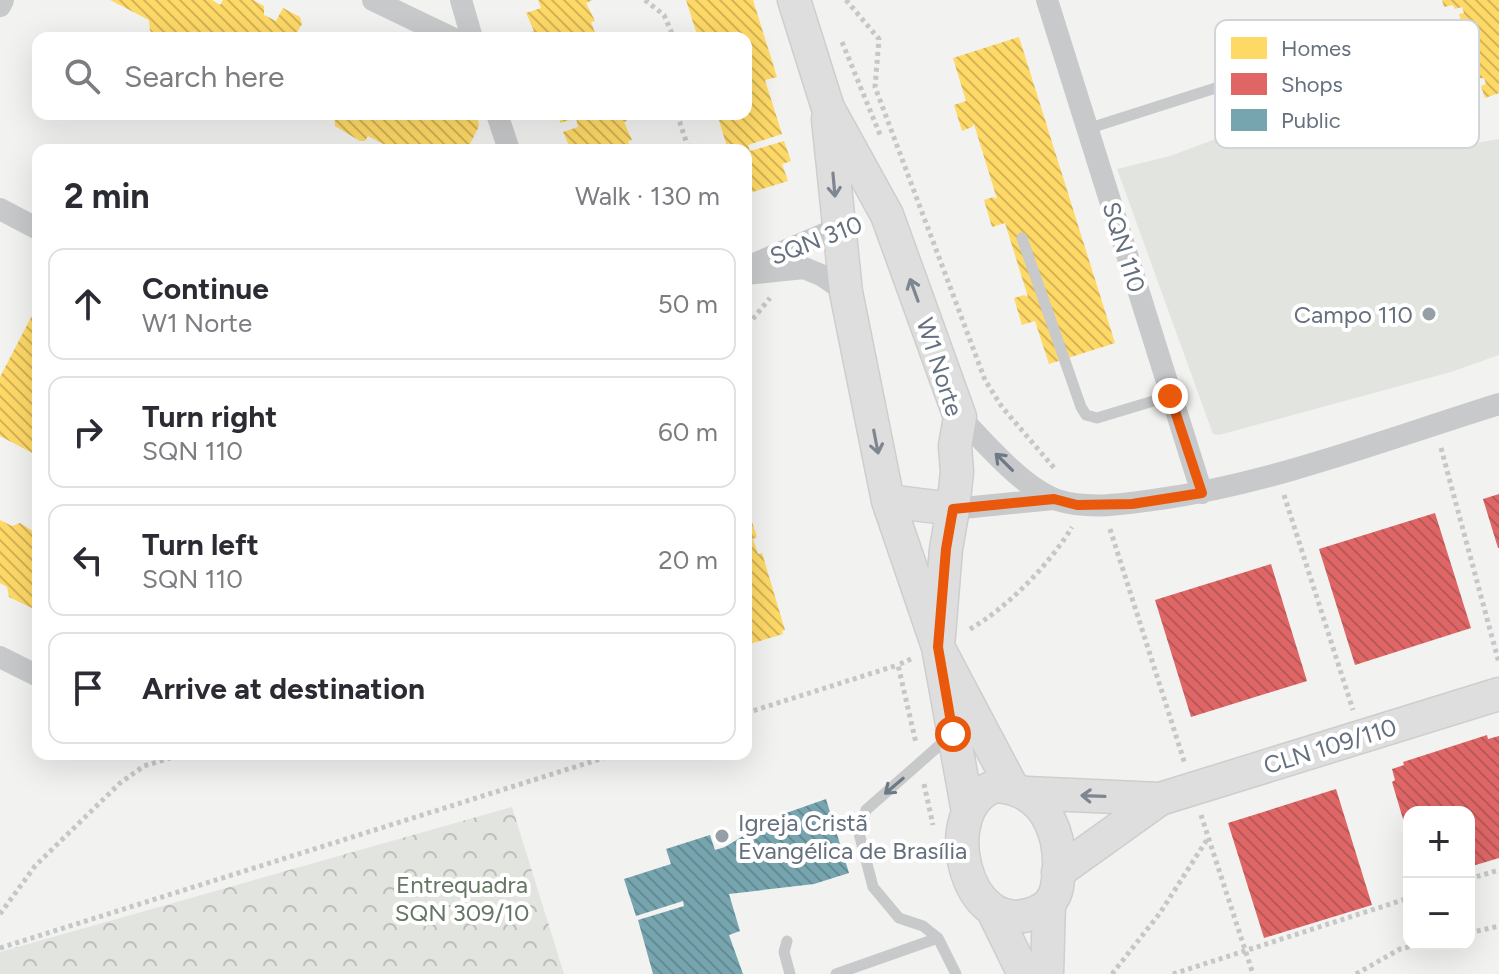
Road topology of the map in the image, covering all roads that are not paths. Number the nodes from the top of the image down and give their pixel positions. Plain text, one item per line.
1 (3, 0) edge
2 (373, 0) edge
3 (461, 0) edge
4 (794, 0) edge
5 (1047, 0) edge
6 (0, 6) edge
7 (440, 32) edge
8 (470, 32) edge
9 (1215, 88) edge
10 (828, 108) junction
11 (499, 120) edge
12 (1087, 129) junction
13 (507, 144) edge
14 (0, 209) edge
15 (887, 215) junction
16 (32, 226) edge
17 (838, 228) junction
18 (1022, 238) dead end
19 (752, 264) edge
20 (752, 273) edge
21 (846, 292) junction
22 (1170, 396) junction
23 (1499, 404) edge
24 (960, 417) junction
25 (1202, 493) junction
26 (1054, 499) junction
27 (888, 501) junction
28 (953, 509) junction
29 (938, 647) junction
30 (0, 657) edge
31 (32, 673) edge
32 (1499, 694) edge
33 (953, 734) junction
34 (1020, 790) junction
35 (1160, 799) junction
36 (968, 812) junction
37 (1058, 872) junction
38 (1049, 904) junction
39 (992, 909) junction
40 (938, 938) junction
41 (787, 941) dead end
42 (790, 974) edge
43 (836, 974) edge
44 (956, 974) edge
45 (1024, 974) edge
46 (1047, 974) edge

1 - 6 street
2 - 7 street
3 - 8 street
4 - 10 street, W1 Norte
5 - 12 street, SQN 110
9 - 12 lane
10 - 15 street, W1 Norte
10 -> 17 street, W1 Norte
11 - 13 street
12 - 22 street, SQN 110
14 - 16 street
15 - 17 street, SQN 310
24 -> 15 street, W1 Norte
17 - 19 street, SQN 310
17 - 21 street, W1 Norte
18 - 22 lane
20 - 21 street
21 -> 27 street, W1 Norte
22 - 25 street, SQN 110
23 - 25 street
26 -> 24 street
24 - 28 street, W1 Norte
25 - 26 street
26 - 28 street
27 - 28 street
27 - 29 street, W1 Norte
28 - 29 street, W1 Norte
29 - 33 street, W1 Norte
29 - 34 street, W1 Norte
30 - 31 street
32 - 35 street, CLN 109/110
33 - 36 street, W1 Norte
33 -> 40 lane
35 -> 34 street, CLN 109/110
34 - 36 street
34 - 37 street
35 - 37 street, CLN 109/110
36 - 39 street
37 - 38 street
38 - 39 street
38 - 46 street
39 - 45 street
40 - 43 lane
40 - 44 lane
41 - 42 lane

